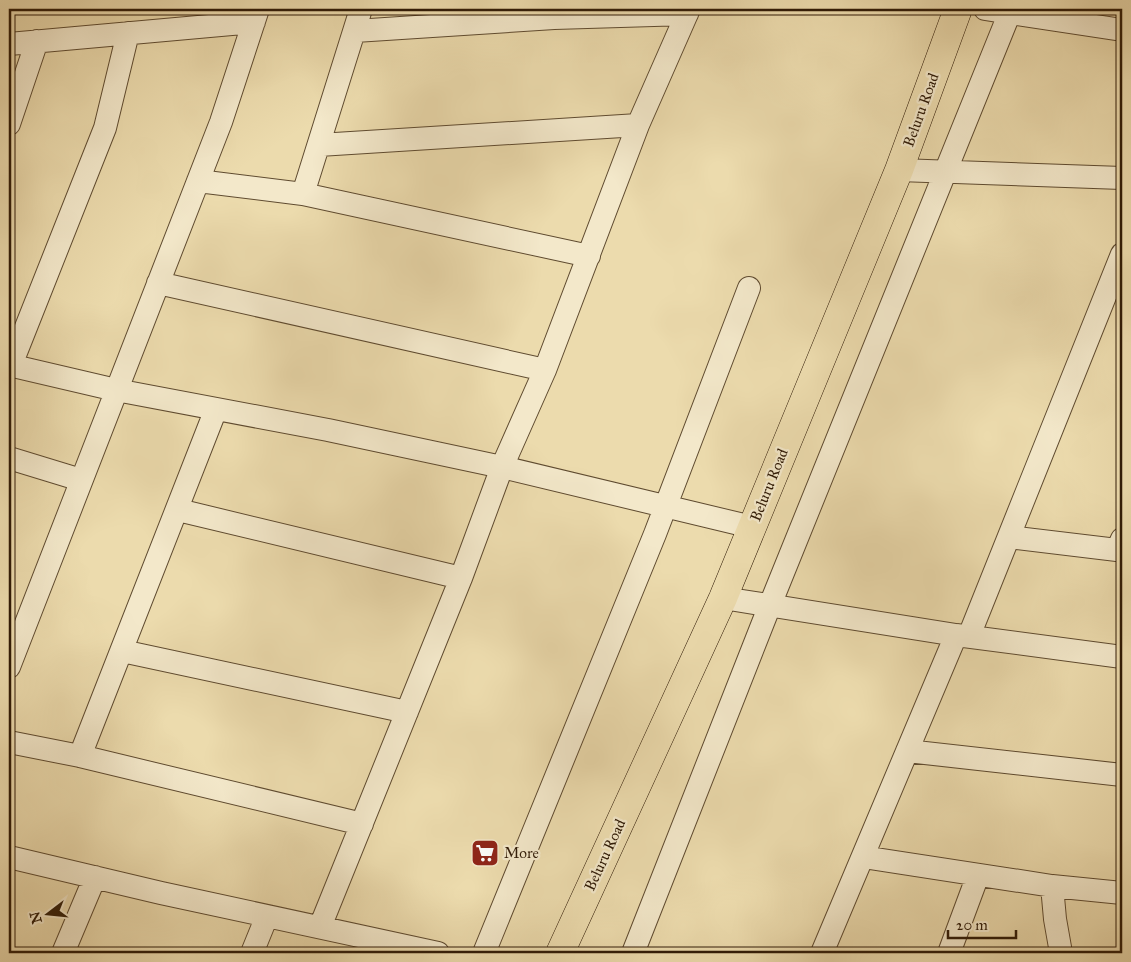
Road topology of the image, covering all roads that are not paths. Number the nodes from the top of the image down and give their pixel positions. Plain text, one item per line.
1 (361, 9) edge
2 (958, 9) edge
3 (985, 9) edge
4 (688, 12) edge
5 (1010, 12) junction
6 (256, 15) edge
7 (1122, 30) edge
8 (355, 31) junction
9 (128, 33) junction
10 (37, 41) junction
11 (9, 44) edge
12 (9, 124) edge
13 (638, 125) junction
14 (318, 145) junction
15 (899, 170) junction
16 (946, 171) junction
17 (1122, 178) edge
18 (198, 181) junction
19 (303, 194) junction
20 (1122, 254) edge
21 (589, 256) junction
22 (158, 283) junction
23 (1116, 287) edge
24 (749, 288) dead end
25 (10, 365) edge
26 (545, 370) junction
27 (116, 390) junction
28 (216, 409) junction
29 (9, 458) edge
30 (502, 467) junction
31 (81, 480) junction
32 (664, 505) junction
33 (178, 510) junction
34 (752, 528) junction
35 (1009, 537) junction
36 (1121, 546) edge
37 (461, 578) junction
38 (723, 598) junction
39 (770, 605) junction
40 (962, 636) junction
41 (122, 650) junction
42 (1122, 657) edge
43 (9, 667) edge
44 (407, 712) junction
45 (9, 742) edge
46 (907, 751) junction
47 (80, 756) junction
48 (1122, 775) edge
49 (362, 824) junction
50 (9, 857) edge
51 (863, 857) junction
52 (978, 876) junction
53 (95, 877) junction
54 (1052, 886) junction
55 (1122, 893) edge
56 (267, 916) junction
57 (320, 927) junction
58 (63, 953) edge
59 (252, 953) edge
60 (438, 953) edge
61 (484, 953) edge
62 (561, 953) edge
63 (633, 953) edge
64 (822, 953) edge
65 (949, 953) edge
66 (1061, 953) edge

1 - 8 street
2 - 15 highway, Beluru Road
3 - 5 street
4 - 8 street
4 - 13 street
5 - 7 street
5 - 16 street
6 - 9 street
6 - 18 street
8 - 14 street
9 - 10 street
9 - 25 street
10 - 11 street
10 - 12 street
13 - 14 street
13 - 21 street
14 - 19 street
15 - 16 street
15 - 34 highway, Beluru Road
16 - 17 street
16 - 39 street
18 - 19 street
18 - 22 street
19 - 21 street
20 - 23 street
21 - 26 street
22 - 26 street
22 - 27 street
23 - 35 street
24 - 32 street
25 - 27 street
26 - 30 street
27 - 28 street
27 - 31 street
28 - 30 street
28 - 33 street
29 - 31 street
30 - 32 street
30 - 37 street
31 - 43 street
32 - 34 street
32 - 61 street
33 - 37 street
33 - 41 street
34 - 38 highway, Beluru Road
35 - 36 street
35 - 40 street
37 - 44 street
38 - 39 street
38 - 62 highway, Beluru Road
39 - 40 street
39 - 63 street
40 - 42 street
40 - 46 street
41 - 44 street
41 - 47 street
44 - 49 street
45 - 47 street
46 - 48 street
46 - 51 street
47 - 49 street
49 - 57 street
50 - 53 street
51 - 52 street
51 - 64 street
52 - 54 street
52 - 65 street
53 - 56 street
53 - 58 street
54 - 55 street
54 - 66 street
56 - 57 street
56 - 59 street
57 - 60 street

